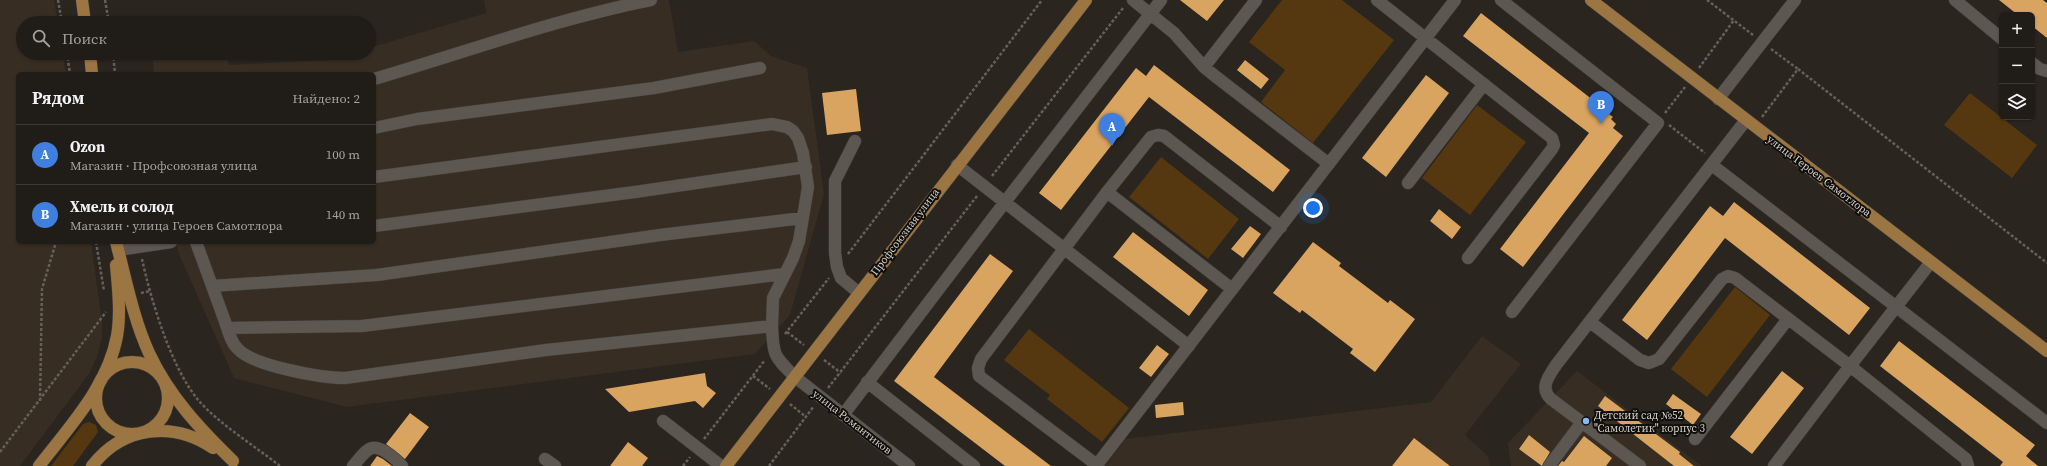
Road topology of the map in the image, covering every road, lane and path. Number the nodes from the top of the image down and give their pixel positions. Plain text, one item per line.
1 (58, 0) edge
2 (82, 0) edge
3 (106, 0) edge
4 (651, 0) edge
5 (1042, 0) edge
6 (1086, 0) edge
7 (1161, 0) edge
8 (1256, 0) edge
9 (1377, 0) edge
10 (1455, 0) edge
11 (1501, 0) edge
12 (1591, 0) edge
13 (1795, 0) edge
14 (1955, 0) edge
15 (1129, 3) edge
16 (1151, 13) junction
17 (61, 16) edge
18 (85, 16) edge
19 (107, 16) edge
20 (1999, 37) edge
21 (1426, 38) junction
22 (68, 60) edge
23 (91, 60) edge
24 (113, 60) edge
25 (2035, 65) edge
26 (1204, 67) junction
27 (760, 68) dead end
28 (2047, 71) edge
29 (70, 72) edge
30 (92, 72) edge
31 (115, 72) edge
32 (376, 78) edge
33 (1484, 84) junction
34 (1718, 99) junction
35 (1746, 120) junction
36 (376, 128) edge
37 (855, 141) dead end
38 (1329, 164) junction
39 (957, 165) junction
40 (1712, 165) junction
41 (806, 167) junction
42 (376, 176) edge
43 (1408, 183) dead end
44 (985, 186) junction
45 (1107, 192) junction
46 (1005, 202) junction
47 (803, 218) junction
48 (376, 226) edge
49 (1281, 227) junction
50 (55, 244) edge
51 (96, 244) edge
52 (159, 244) edge
53 (197, 244) edge
54 (116, 245) edge
55 (140, 247) junction
56 (1065, 248) junction
57 (1468, 258) dead end
58 (1931, 262) junction
59 (837, 267) junction
60 (784, 274) junction
61 (212, 286) junction
62 (1232, 289) junction
63 (859, 293) junction
64 (104, 296) dead end
65 (1897, 307) junction
66 (106, 308) dead end
67 (1512, 312) dead end
68 (1788, 319) junction
69 (1590, 322) junction
70 (772, 326) junction
71 (227, 328) junction
72 (1189, 346) junction
73 (773, 350) junction
74 (2047, 351) edge
75 (1850, 366) junction
76 (795, 377) junction
77 (163, 378) junction
78 (100, 381) junction
79 (867, 382) junction
80 (820, 396) junction
81 (40, 401) junction
82 (843, 416) junction
83 (663, 421) dead end
84 (1582, 422) junction
85 (2047, 423) edge
86 (139, 434) junction
87 (1695, 439) dead end
88 (697, 448) junction
89 (0, 452) edge
90 (236, 464) edge
91 (39, 466) edge
92 (92, 466) edge
93 (280, 466) edge
94 (353, 466) edge
95 (402, 466) edge
96 (683, 466) edge
97 (720, 466) edge
98 (726, 466) edge
99 (769, 466) edge
100 (909, 466) edge
101 (974, 466) edge
102 (1097, 466) edge
103 (1549, 466) edge
104 (1640, 466) edge
105 (1774, 466) edge
106 (1968, 466) edge

1 - 17 path
2 - 18 main road
3 - 19 path
4 - 32 street
5 - 59 path
6 - 39 main road, Профсоюзная улица
7 - 16 street
8 - 26 street
9 - 21 street
10 - 21 street
11 - 67 street
12 - 34 main road, улица Героев Самотлора
13 - 34 street
14 - 20 street
15 - 16 street
15 - 44 path
16 - 26 street
16 - 46 street
21 - 33 street
21 - 38 street
22 - 29 path
23 - 30 main road
24 - 31 path
25 - 28 street
26 - 38 street
27 - 36 street
33 - 43 street
33 - 57 street
34 - 35 main road, улица Героев Самотлора
35 - 40 street
35 - 58 main road, улица Героев Самотлора
37 - 59 street
38 - 49 street
39 - 44 street
39 - 63 main road, Профсоюзная улица
40 - 65 street
40 - 69 street
41 - 42 street
41 - 47 street
41 - 48 street
44 - 46 street
44 - 80 path
45 - 49 street
45 - 56 street
45 - 62 street
46 - 56 street
46 - 79 street
47 - 60 street
47 - 61 street
49 - 62 street
50 - 81 path
51 - 64 path
52 - 55 street
53 - 61 street
54 - 55 street
54 - 77 main road
54 - 78 main road
55 - 93 path
56 - 72 street
56 - 102 street
58 - 65 street
58 - 74 main road, улица Героев Самотлора
59 - 63 street
59 - 73 path
60 - 70 street
60 - 71 street
61 - 71 street
62 - 72 street
63 - 76 main road, Профсоюзная улица
65 - 75 street
65 - 85 street
66 - 81 path
68 - 69 street
68 - 75 street
68 - 87 street
69 - 84 street
70 - 71 street
70 - 73 street
72 - 102 street
73 - 76 street, улица Романтиков
73 - 88 path
75 - 105 street
75 - 106 street
76 - 80 street, улица Романтиков
76 - 98 main road, Профсоюзная улица
77 - 78 main road
77 - 86 main road
77 - 90 main road
78 - 86 main road
78 - 91 main road
79 - 82 street
79 - 101 street
80 - 82 street, улица Романтиков
80 - 99 path
81 - 89 path
82 - 100 street, улица Романтиков
83 - 88 street
84 - 103 street
84 - 104 street
86 - 90 main road
86 - 92 main road
88 - 96 path
88 - 97 street
94 - 95 street

